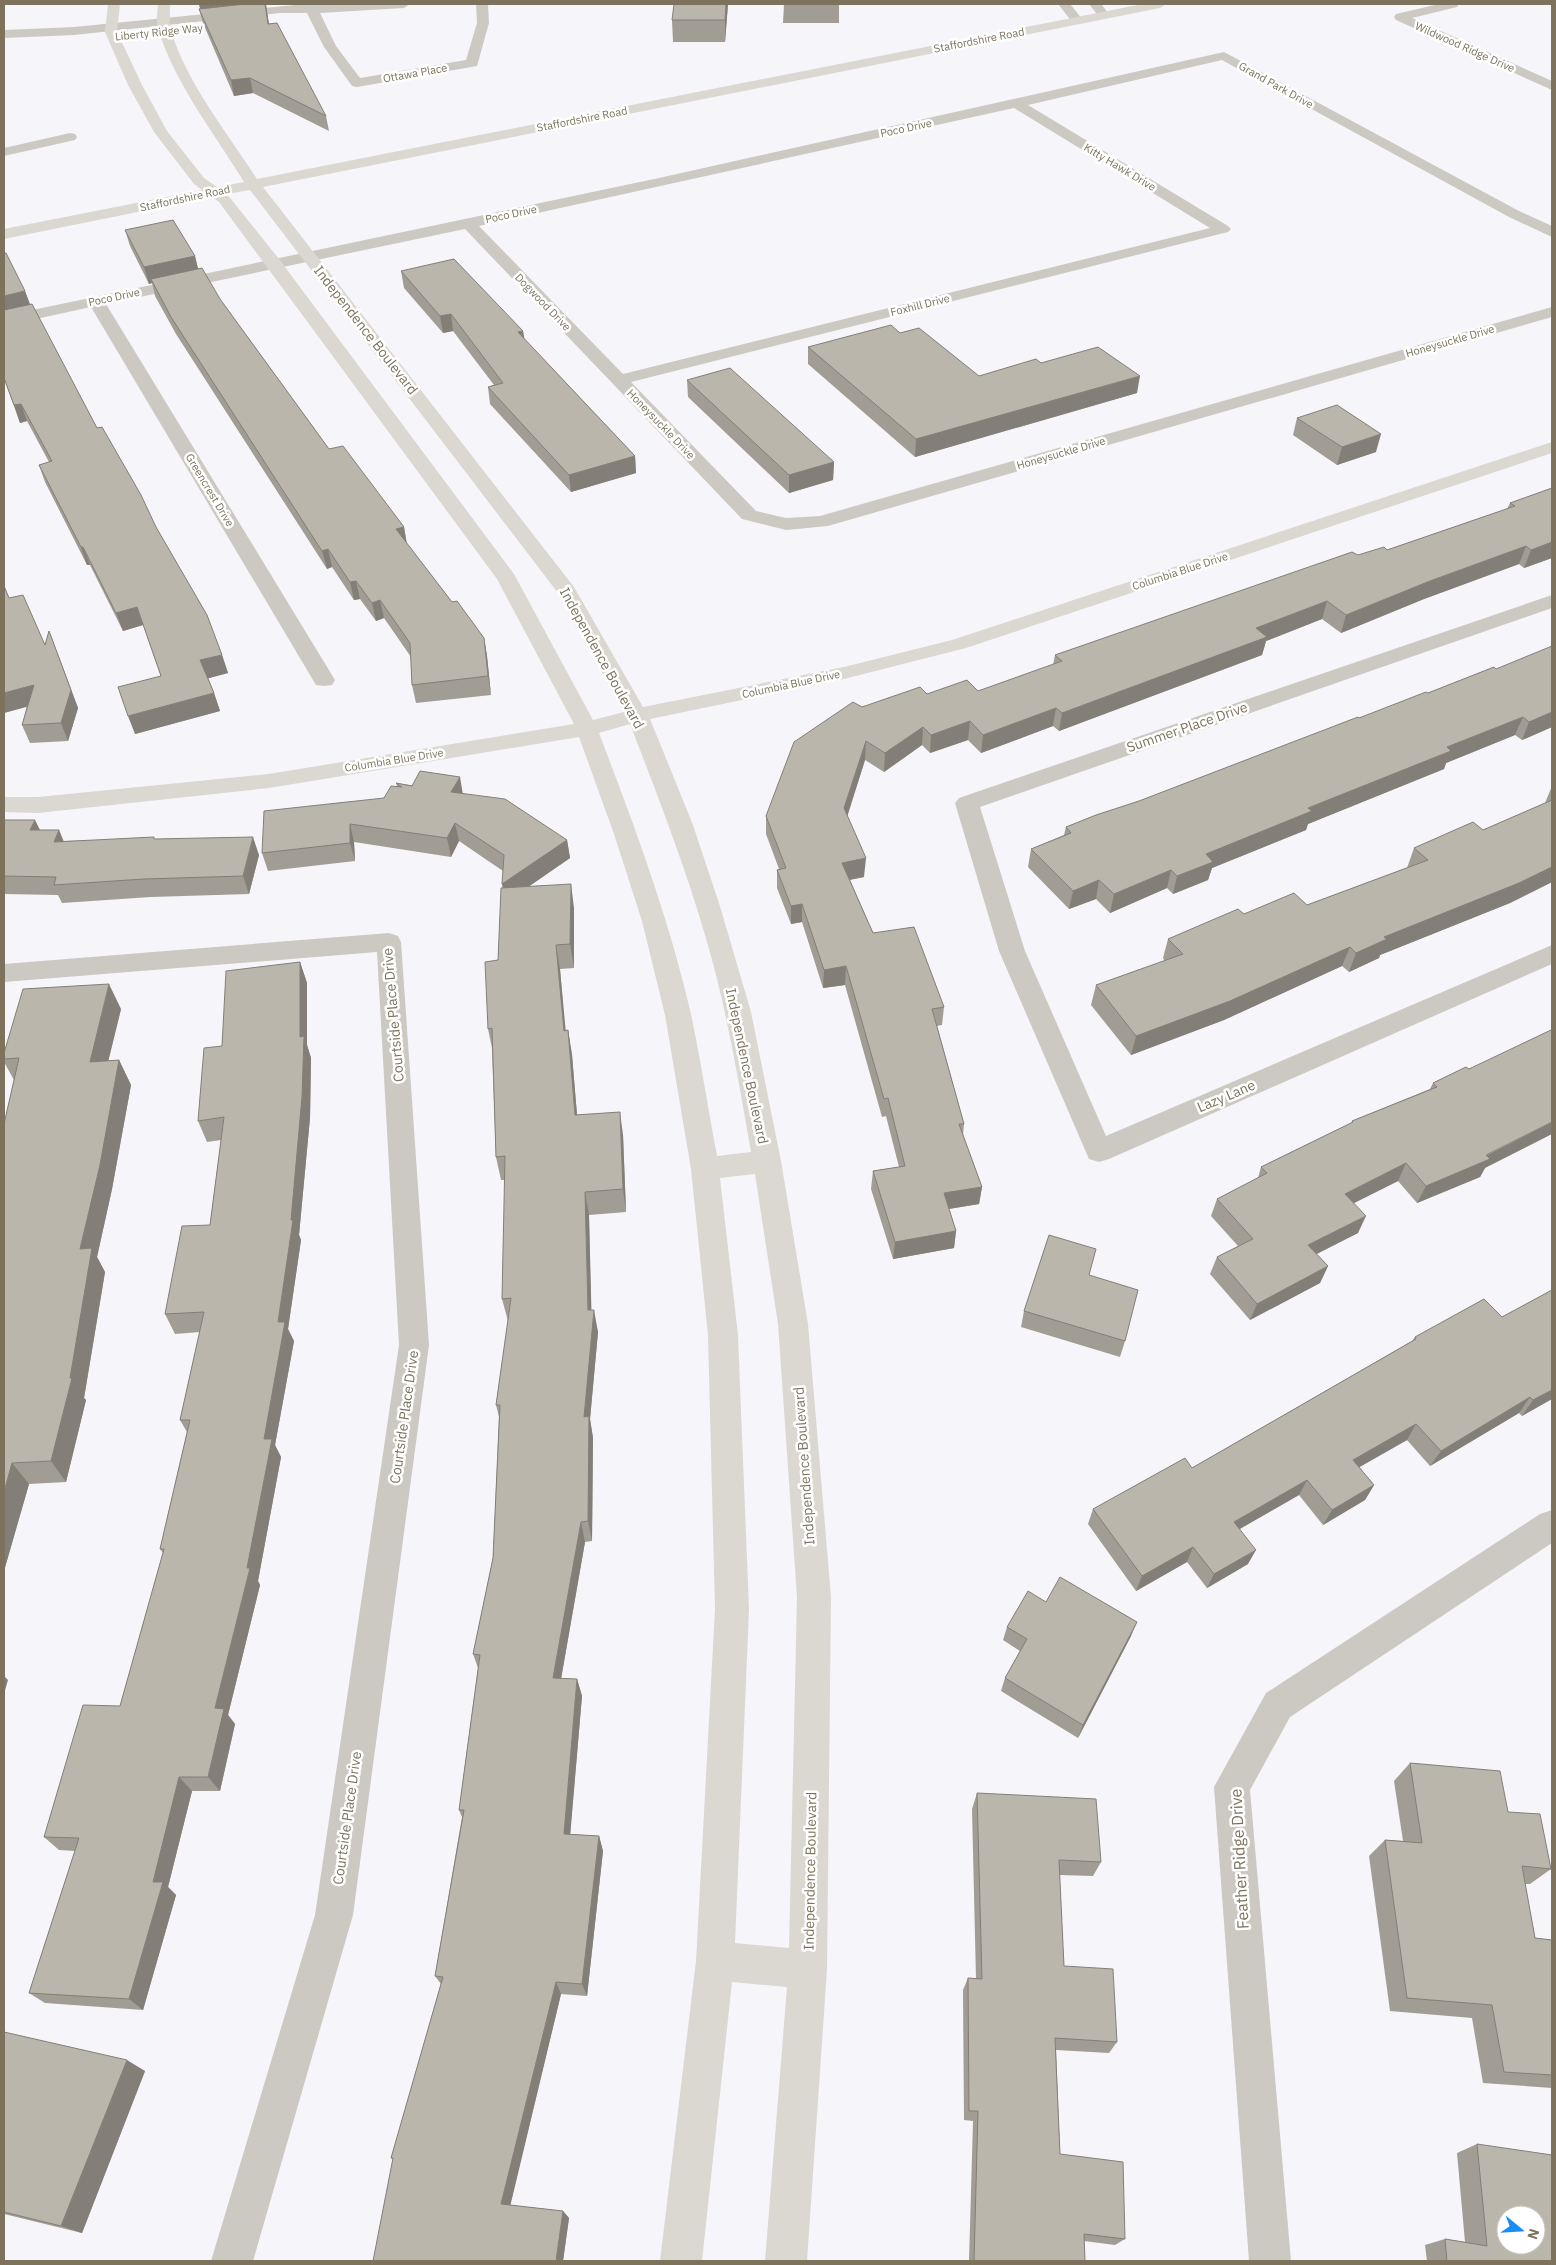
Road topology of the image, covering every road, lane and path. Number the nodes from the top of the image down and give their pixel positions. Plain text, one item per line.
1 (114, 4) edge
2 (164, 4) edge
3 (404, 4) edge
4 (482, 4) edge
5 (1064, 4) edge
6 (1095, 4) edge
7 (1160, 4) edge
8 (1453, 4) edge
9 (312, 8) edge
10 (1104, 15) junction
11 (1077, 20) junction
12 (164, 26) junction
13 (112, 32) junction
14 (4, 34) edge
15 (4, 44) edge
16 (1552, 86) edge
17 (1017, 104) junction
18 (70, 137) dead end
19 (4, 152) edge
20 (253, 184) junction
21 (213, 192) junction
22 (1514, 214) junction
23 (468, 223) junction
24 (1223, 230) joint
25 (1552, 232) edge
26 (4, 234) edge
27 (1552, 241) edge
28 (308, 255) junction
29 (273, 262) junction
30 (96, 301) junction
31 (1552, 312) edge
32 (4, 321) edge
33 (618, 380) junction
34 (453, 441) junction
35 (1552, 447) edge
36 (414, 450) junction
37 (1552, 601) edge
38 (324, 680) dead end
39 (637, 715) junction
40 (587, 729) junction
41 (4, 805) edge
42 (1012, 951) joint
43 (1552, 954) edge
44 (4, 973) edge
45 (768, 1161) junction
46 (705, 1169) junction
47 (1552, 1525) edge
48 (715, 1961) junction
49 (808, 1969) junction
50 (232, 2261) edge
51 (681, 2261) edge
52 (786, 2261) edge
53 (1270, 2261) edge

1 - 13 main road
2 - 12 main road
3 - 9 street, Liberty Ridge Way
4 - 9 street, Ottawa Place
5 - 11 street
6 - 10 street
7 - 10 main road, Staffordshire Road
8 - 16 street, Wildwood Ridge Drive
9 - 12 street, Liberty Ridge Way
10 - 11 main road, Staffordshire Road
11 - 20 main road, Staffordshire Road
12 - 13 street, Liberty Ridge Way
12 - 20 main road, Independence Boulevard
13 - 14 street, Liberty Ridge Way
13 - 15 street, Liberty Ridge Way
13 - 21 main road
17 - 22 street, Grand Park Drive
17 - 23 street, Poco Drive
17 - 24 street, Kitty Hawk Drive
18 - 19 street
20 - 21 main road, Staffordshire Road
20 - 28 main road, Independence Boulevard
21 - 26 main road, Staffordshire Road
21 - 29 main road
22 - 25 street, Grand Park Drive
22 - 27 street, Grand Park Drive
23 - 28 street, Poco Drive
23 - 33 street, Dogwood Drive
24 - 33 street, Foxhill Drive
28 - 29 street, Poco Drive
28 - 34 main road, Independence Boulevard
29 - 30 street, Poco Drive
29 - 36 main road
30 - 32 street, Poco Drive
30 - 38 street, Greencrest Drive
31 - 33 street, Honeysuckle Drive
34 - 36 main road
34 - 39 main road, Independence Boulevard
35 - 39 main road, Columbia Blue Drive
36 - 40 main road
37 - 42 street, Summer Place Drive
39 - 40 main road, Columbia Blue Drive
39 - 45 main road, Independence Boulevard
40 - 41 main road, Columbia Blue Drive
40 - 46 main road
42 - 43 street, Lazy Lane
44 - 50 street, Courtside Place Drive
45 - 46 main road
45 - 49 main road, Independence Boulevard
46 - 48 main road
47 - 53 street, Feather Ridge Drive
48 - 49 main road
48 - 51 main road
49 - 52 main road, Independence Boulevard

